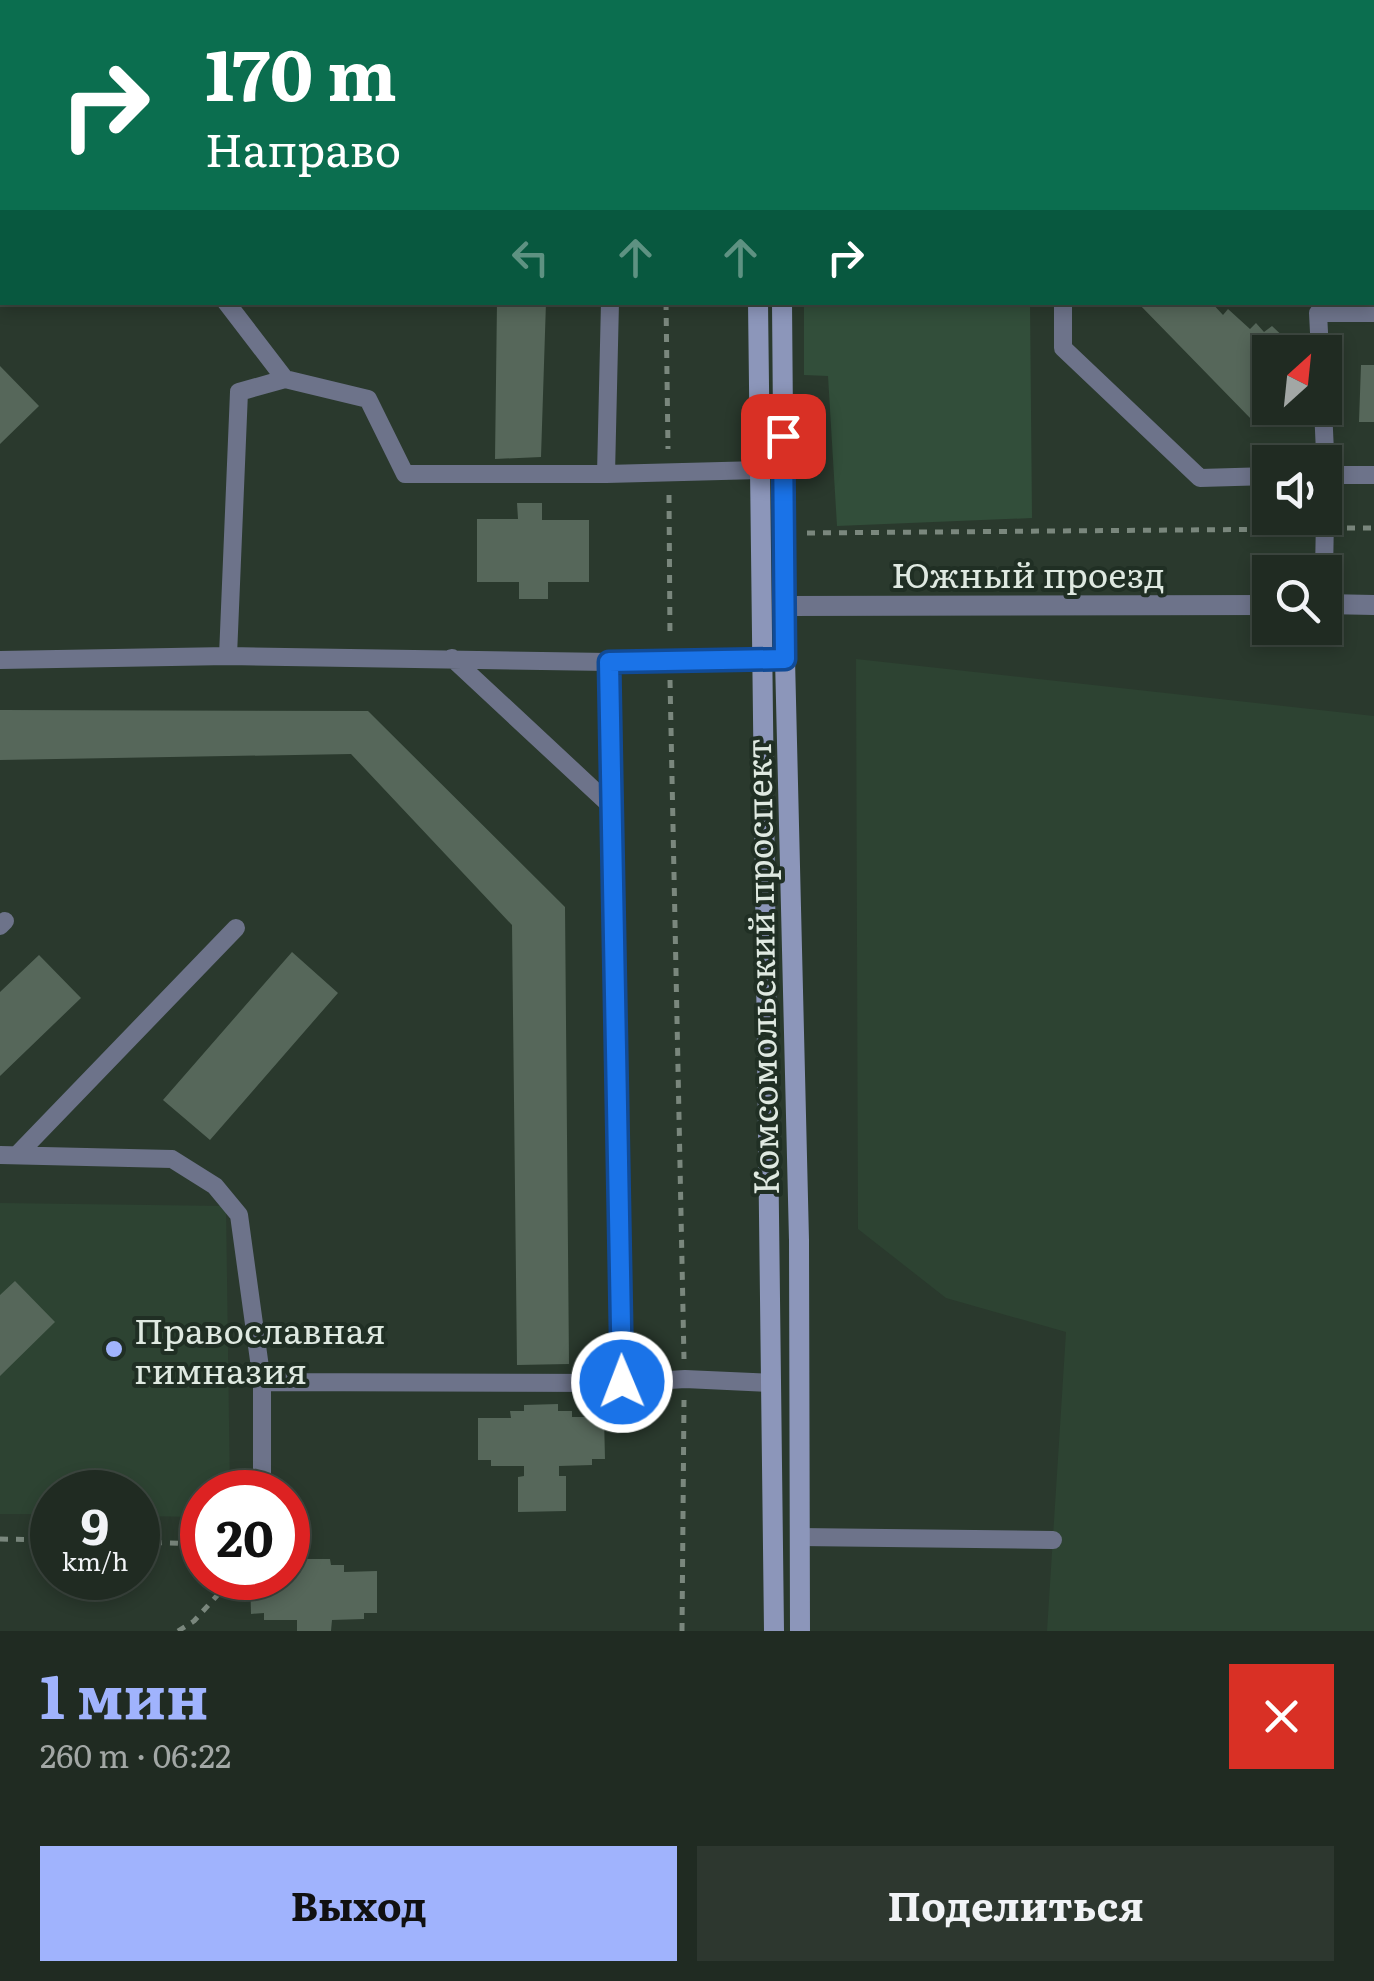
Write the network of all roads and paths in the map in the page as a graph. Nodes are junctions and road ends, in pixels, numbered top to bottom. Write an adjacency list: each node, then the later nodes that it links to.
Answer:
1 (228, 305): 10 (lane)
2 (610, 305): 13 (lane)
3 (666, 305): 12 (path)
4 (758, 305): 11 (main road, Комсомольский проспект)
5 (782, 305): 20 (main road, Комсомольский проспект)
6 (1063, 305): 16 (lane)
7 (1318, 308): 8 (lane); 9 (lane)
8 (1374, 313)
9 (1319, 335)
10 (286, 379): 13 (lane); 26 (lane)
11 (760, 470): 12 (lane); 24 (main road, Комсомольский проспект)
12 (668, 472): 13 (lane); 31 (path)
13 (606, 474)
14 (1342, 475): 15 (lane)
15 (1374, 475)
16 (1252, 477)
17 (1252, 523): 20 (path)
18 (1342, 523): 19 (path)
19 (1374, 528)
20 (784, 533): 25 (main road, Комсомольский проспект)
21 (1252, 604): 25 (street, Южный проезд)
22 (1342, 604): 23 (street)
23 (1374, 605)
24 (762, 606): 25 (lane); 30 (main road, Комсомольский проспект)
25 (786, 606): 28 (main road, Комсомольский проспект)
26 (228, 656): 27 (lane); 29 (lane)
27 (452, 658): 32 (lane); 33 (lane)
28 (785, 659): 30 (lane); 41 (main road, Комсомольский проспект)
29 (0, 660)
30 (761, 660): 31 (lane); 39 (main road, Комсомольский проспект)
31 (670, 661): 32 (lane); 36 (path)
32 (609, 662): 33 (lane)
33 (611, 806): 38 (lane)
34 (236, 928): 35 (lane)
35 (8, 1155): 37 (lane)
36 (684, 1378): 38 (lane); 39 (lane); 47 (path)
37 (262, 1382): 38 (lane); 40 (lane)
38 (622, 1382)
39 (772, 1383): 48 (main road, Комсомольский проспект)
40 (262, 1470)
41 (798, 1537): 44 (lane); 49 (main road, Комсомольский проспект)
42 (0, 1539): 43 (path)
43 (30, 1540)
44 (1053, 1540)
45 (213, 1600): 46 (path)
46 (178, 1631)
47 (682, 1631)
48 (774, 1631)
49 (800, 1631)

